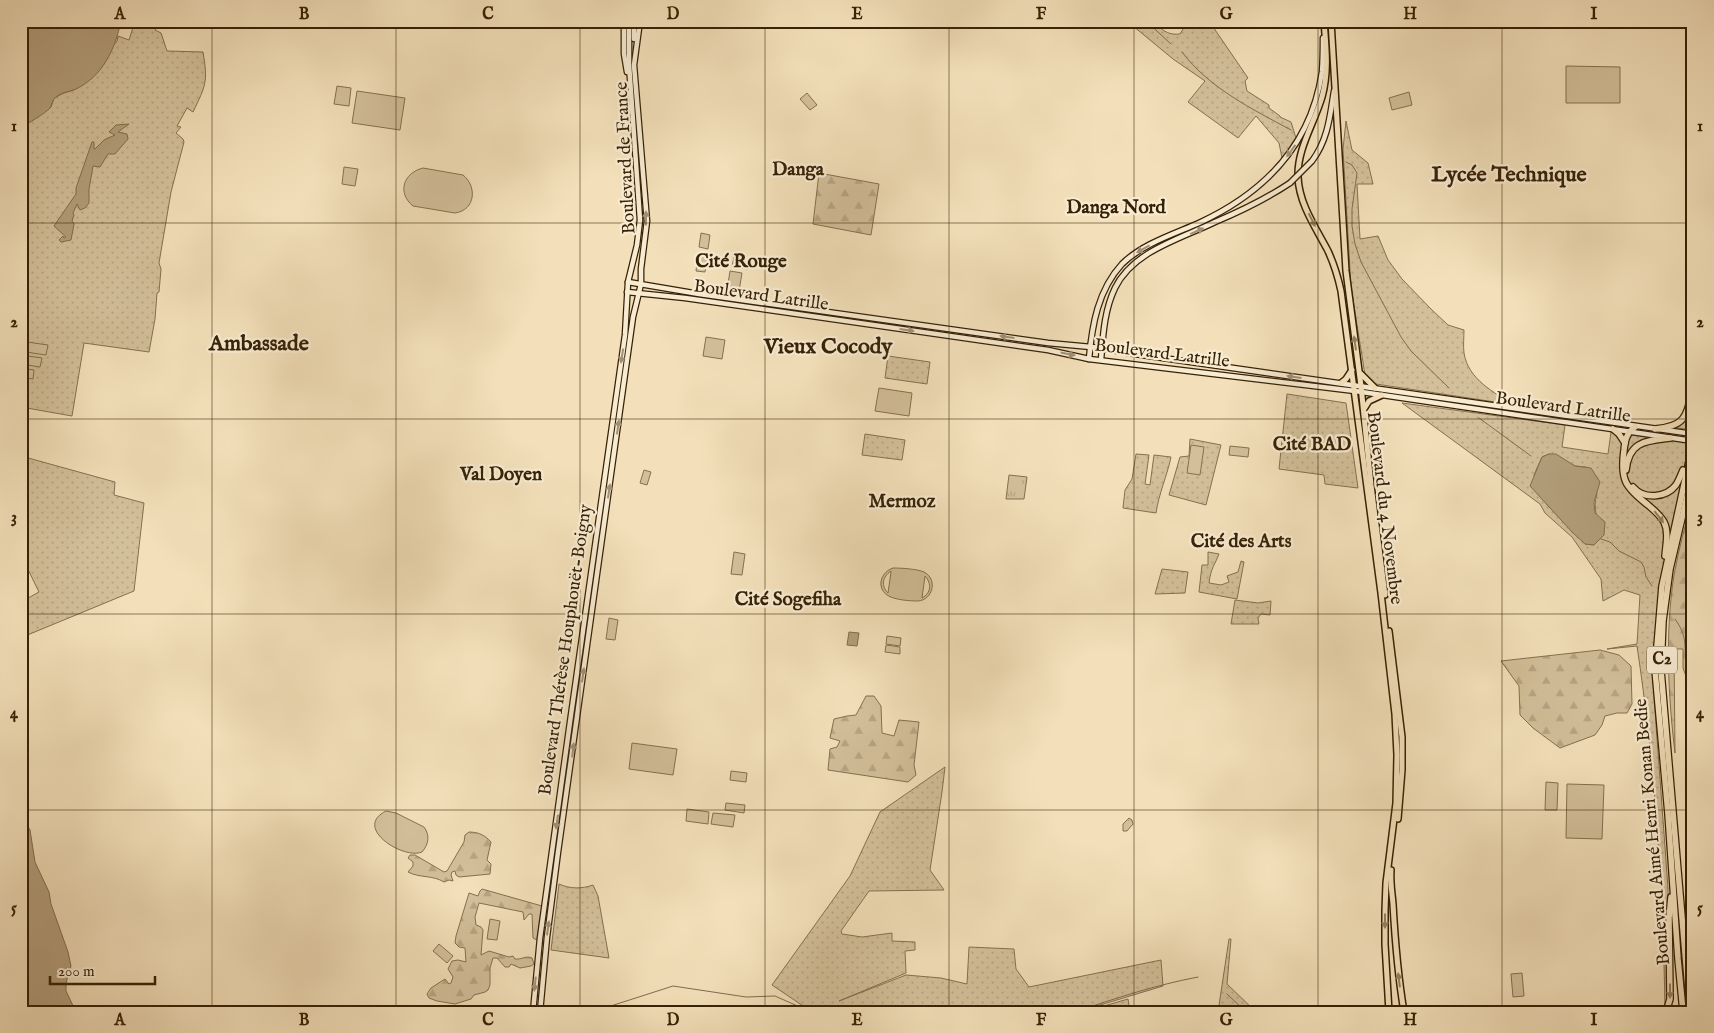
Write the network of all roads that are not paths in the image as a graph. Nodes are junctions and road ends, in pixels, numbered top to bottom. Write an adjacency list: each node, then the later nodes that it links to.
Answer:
1 (624, 21): 11 (main road)
2 (628, 21): 11 (main road)
3 (634, 21): 9 (main road)
4 (640, 21): 9 (main road, Boulevard de France)
5 (1324, 21): 7 (main road, Boulevard du 4 Novembre); 16 (main road, one-way to 16)
6 (1331, 21): 8 (main road, Boulevard du 4 Novembre)
7 (1327, 56): 8 (main road); 20 (main road, Boulevard du 4 Novembre, one-way to 20)
8 (1334, 56): 10 (main road, Boulevard du 4 Novembre)
9 (634, 65): 13 (main road, Boulevard de France, one-way to 9)
10 (1335, 79): 17 (main road, one-way to 10, bridge); 21 (main road, Boulevard du 4 Novembre, one-way to 10)
11 (630, 86): 12 (main road, Boulevard de France)
12 (628, 282): 13 (main road, Boulevard Latrille); 14 (main road, Boulevard de France)
13 (641, 284): 15 (main road, Boulevard de France); 16 (main road, Boulevard Latrille, one-way to 13)
14 (627, 292): 15 (main road, Boulevard Latrille); 41 (main road, Boulevard Thérèse Houphouët-Boigny, one-way to 41)
15 (640, 294): 18 (main road, Boulevard Latrille, one-way to 18); 42 (main road, Boulevard Thérèse Houphouët-Boigny, one-way to 15)
16 (1090, 346): 17 (main road, Boulevard Latrille); 18 (main road)
17 (1102, 348): 19 (main road); 22 (main road, Boulevard Latrille, one-way to 17)
18 (1089, 359): 19 (main road, Boulevard Latrille)
19 (1101, 360): 24 (main road, Boulevard Latrille)
20 (1352, 370): 23 (main road); 25 (main road, Boulevard du 4 Novembre)
21 (1359, 372): 26 (main road); 28 (main road, Boulevard du 4 Novembre)
22 (1328, 382): 23 (main road, Boulevard Latrille); 24 (main road)
23 (1341, 383): 25 (main road, Boulevard Latrille)
24 (1328, 388): 25 (main road, Boulevard Latrille)
25 (1354, 388): 28 (main road, Boulevard Latrille); 54 (main road, Boulevard du 4 Novembre, one-way to 54)
26 (1374, 388): 28 (main road, Boulevard Latrille); 31 (main road, Boulevard Latrille)
27 (1693, 388): 34 (highway)
28 (1362, 389): 29 (main road, Boulevard Latrille); 30 (main road, Boulevard du 4 Novembre)
29 (1382, 395): 30 (main road); 33 (main road, Boulevard Latrille)
30 (1364, 410): 55 (main road, Boulevard du 4 Novembre, one-way to 30)
31 (1620, 424): 32 (main road, Boulevard Latrille); 33 (main road)
32 (1635, 427): 34 (main road, Boulevard Latrille); 35 (highway)
33 (1611, 429): 35 (main road, Boulevard Latrille); 39 (highway)
34 (1655, 429): 36 (main road, Boulevard Latrille)
35 (1629, 432): 37 (main road, Boulevard Latrille); 39 (highway)
36 (1693, 434)
37 (1670, 438): 38 (main road, Boulevard Latrille); 40 (highway)
38 (1693, 442): 40 (highway, Boulevard Aimé Henri Konan Bedie / C2)
39 (1625, 443): 48 (highway, one-way to 48)
40 (1691, 452): 48 (highway, Boulevard Aimé Henri Konan Bedie / C2)
41 (607, 455): 42 (main road); 46 (main road, Boulevard Thérèse Houphouët-Boigny)
42 (614, 455): 47 (main road, Boulevard Thérèse Houphouët-Boigny, one-way to 42)
43 (1693, 471): 45 (highway, Boulevard Aimé Henri Konan Bedie / C2)
44 (1693, 481): 45 (highway)
45 (1689, 491): 50 (highway, Boulevard Aimé Henri Konan Bedie / C2)
46 (591, 576): 47 (main road); 52 (main road, Boulevard Thérèse Houphouët-Boigny, one-way to 52)
47 (597, 577): 53 (main road, Boulevard Thérèse Houphouët-Boigny, one-way to 47)
48 (1663, 580): 49 (highway, Boulevard Aimé Henri Konan Bedie / C2)
49 (1673, 890): 56 (highway, one-way to 56); 57 (highway, Boulevard Aimé Henri Konan Bedie / C2)
50 (1683, 916): 51 (highway); 58 (highway, Boulevard Aimé Henri Konan Bedie / C2)
51 (1693, 960)
52 (533, 1012)
53 (540, 1012)
54 (1389, 1012)
55 (1404, 1012)
56 (1666, 1012)
57 (1683, 1012)
58 (1690, 1012)

